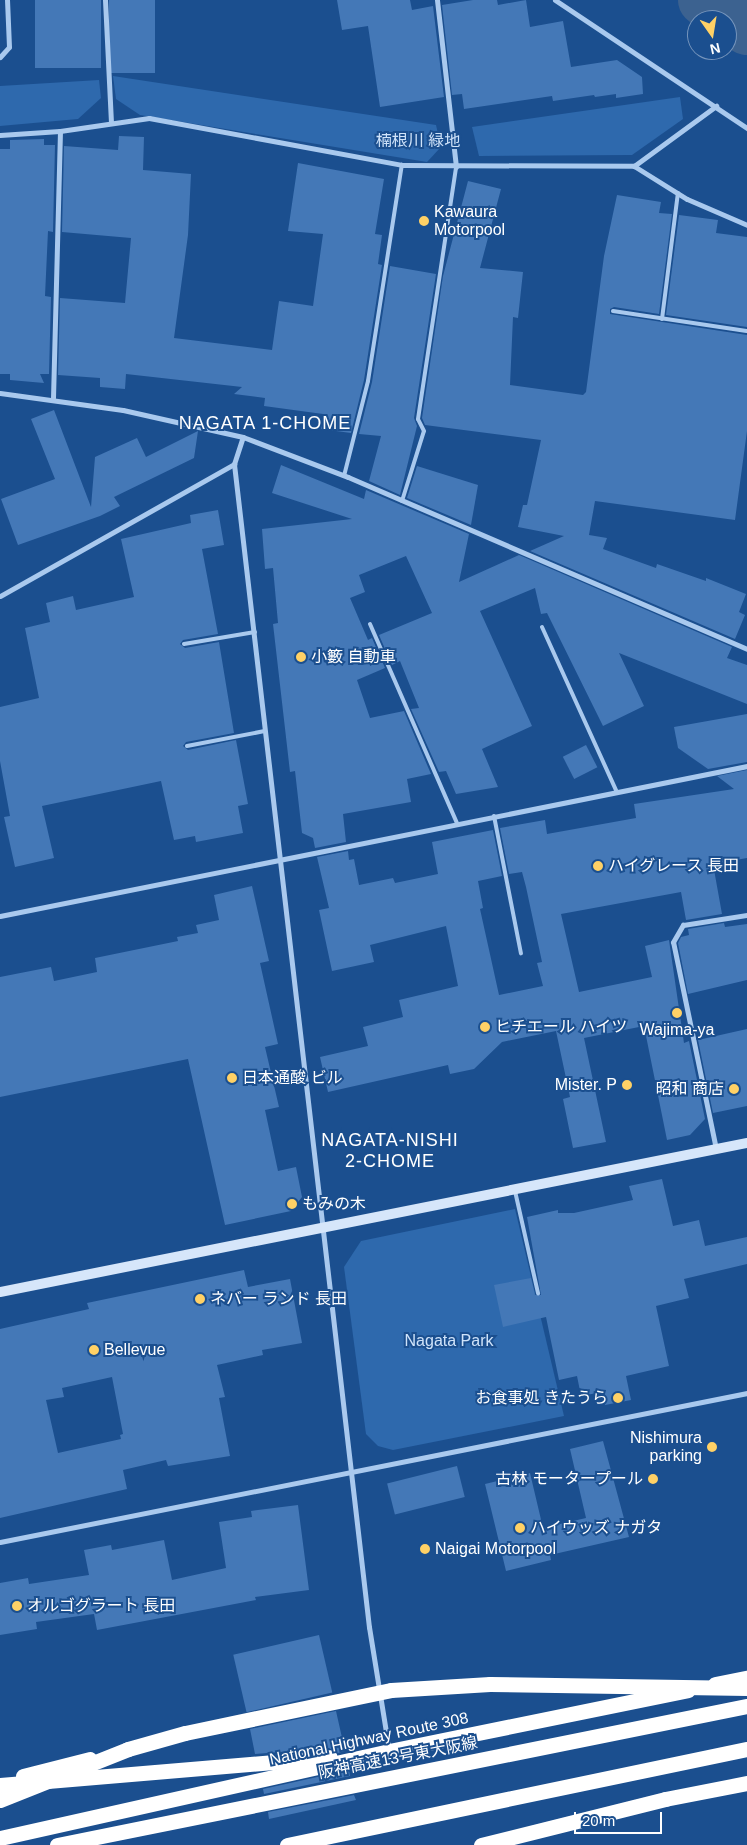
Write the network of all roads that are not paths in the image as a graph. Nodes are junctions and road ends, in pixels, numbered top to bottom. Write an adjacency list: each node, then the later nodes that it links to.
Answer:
1 (7, 0): 5 (street)
2 (105, 0): 7 (street)
3 (437, 0): 13 (street)
4 (555, 0): 6 (street)
5 (0, 57)
6 (716, 106): 8 (street); 12 (street)
7 (111, 122): 9 (street); 11 (street)
8 (747, 128)
9 (60, 131): 10 (street); 20 (street)
10 (0, 135)
11 (402, 165): 13 (street); 23 (lane)
12 (634, 166): 13 (street); 14 (street)
13 (456, 167): 24 (lane)
14 (678, 193): 15 (street); 17 (lane)
15 (747, 225)
16 (613, 311): 17 (lane)
17 (662, 319): 18 (lane)
18 (747, 331)
19 (0, 392): 20 (street)
20 (53, 398): 21 (street)
21 (243, 437): 22 (street); 23 (street)
22 (234, 464): 25 (street); 28 (street)
23 (344, 476): 24 (street)
24 (402, 501): 30 (street)
25 (0, 596)
26 (370, 624): 36 (lane)
27 (542, 627): 34 (lane)
28 (254, 632): 29 (lane); 31 (street)
29 (184, 644)
30 (747, 649)
31 (267, 731): 32 (lane); 37 (street)
32 (187, 746)
33 (747, 766): 34 (street)
34 (617, 792): 35 (street)
35 (494, 816): 36 (street); 40 (lane)
36 (457, 823): 37 (street)
37 (282, 857): 39 (street); 44 (street)
38 (747, 915): 42 (street)
39 (0, 916)
40 (521, 953)
41 (747, 1143): 42 (street)
42 (716, 1149): 43 (street)
43 (515, 1191): 44 (street); 46 (lane)
44 (322, 1226): 45 (street); 48 (street)
45 (0, 1292)
46 (538, 1293)
47 (747, 1393): 48 (street)
48 (352, 1470): 49 (street); 55 (street)
49 (0, 1542)
50 (747, 1678): 55 (highway, National Highway Route 308)
51 (747, 1688): 53 (highway, bridge)
52 (747, 1706): 61 (highway, 阪神高速13号東大阪線)
53 (128, 1749): 57 (highway, bridge); 58 (highway, bridge)
54 (747, 1749): 59 (highway)
55 (389, 1752): 57 (highway); 60 (highway, National Highway Route 308)
56 (747, 1782): 64 (highway)
57 (0, 1784)
58 (0, 1800)
59 (508, 1800): 62 (highway); 63 (highway)
60 (0, 1838)
61 (56, 1845)
62 (287, 1845)
63 (341, 1845)
64 (481, 1845)

